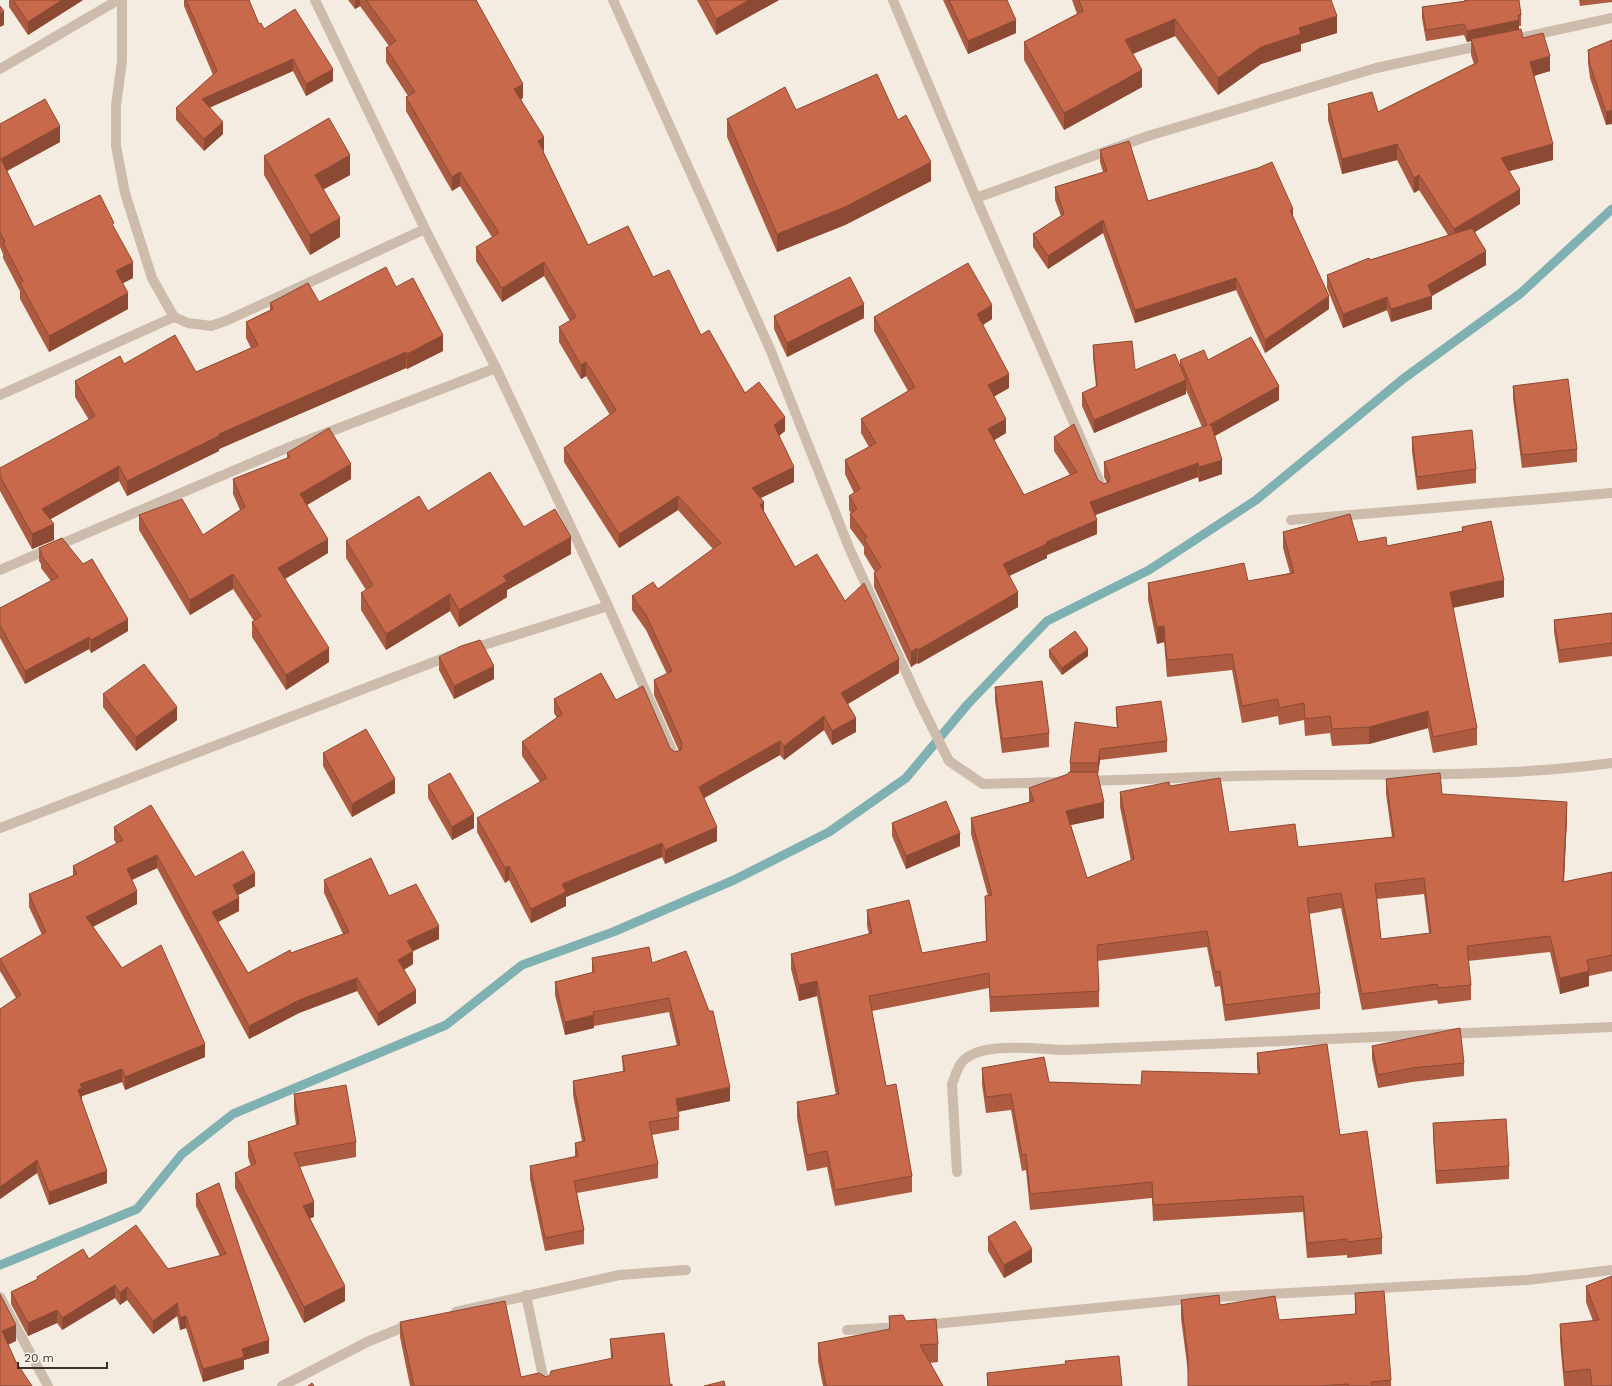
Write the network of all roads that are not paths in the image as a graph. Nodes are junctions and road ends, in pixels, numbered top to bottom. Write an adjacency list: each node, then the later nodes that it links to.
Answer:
1 (118, 0): 7 (street)
2 (122, 0): 10 (street)
3 (315, 0): 9 (street)
4 (613, 0): 19 (street)
5 (893, 0): 8 (street)
6 (1612, 18): 8 (street)
7 (0, 69)
8 (976, 198): 13 (street)
9 (426, 229): 10 (street); 11 (street)
10 (174, 317): 12 (street)
11 (496, 368): 16 (street); 17 (street)
12 (0, 395)
13 (1104, 492)
14 (1612, 493): 15 (street)
15 (1291, 520)
16 (0, 570)
17 (608, 606): 18 (street); 20 (street)
18 (676, 760)
19 (1612, 763)
20 (0, 828)
21 (1612, 1027): 22 (street)
22 (957, 1172)
23 (686, 1270): 25 (street)
24 (1612, 1270): 29 (street)
25 (526, 1295): 27 (street); 32 (street)
26 (0, 1297): 30 (street)
27 (445, 1314)
28 (423, 1320): 31 (street)
29 (847, 1330)
30 (48, 1386)
31 (282, 1386)
32 (545, 1386)

